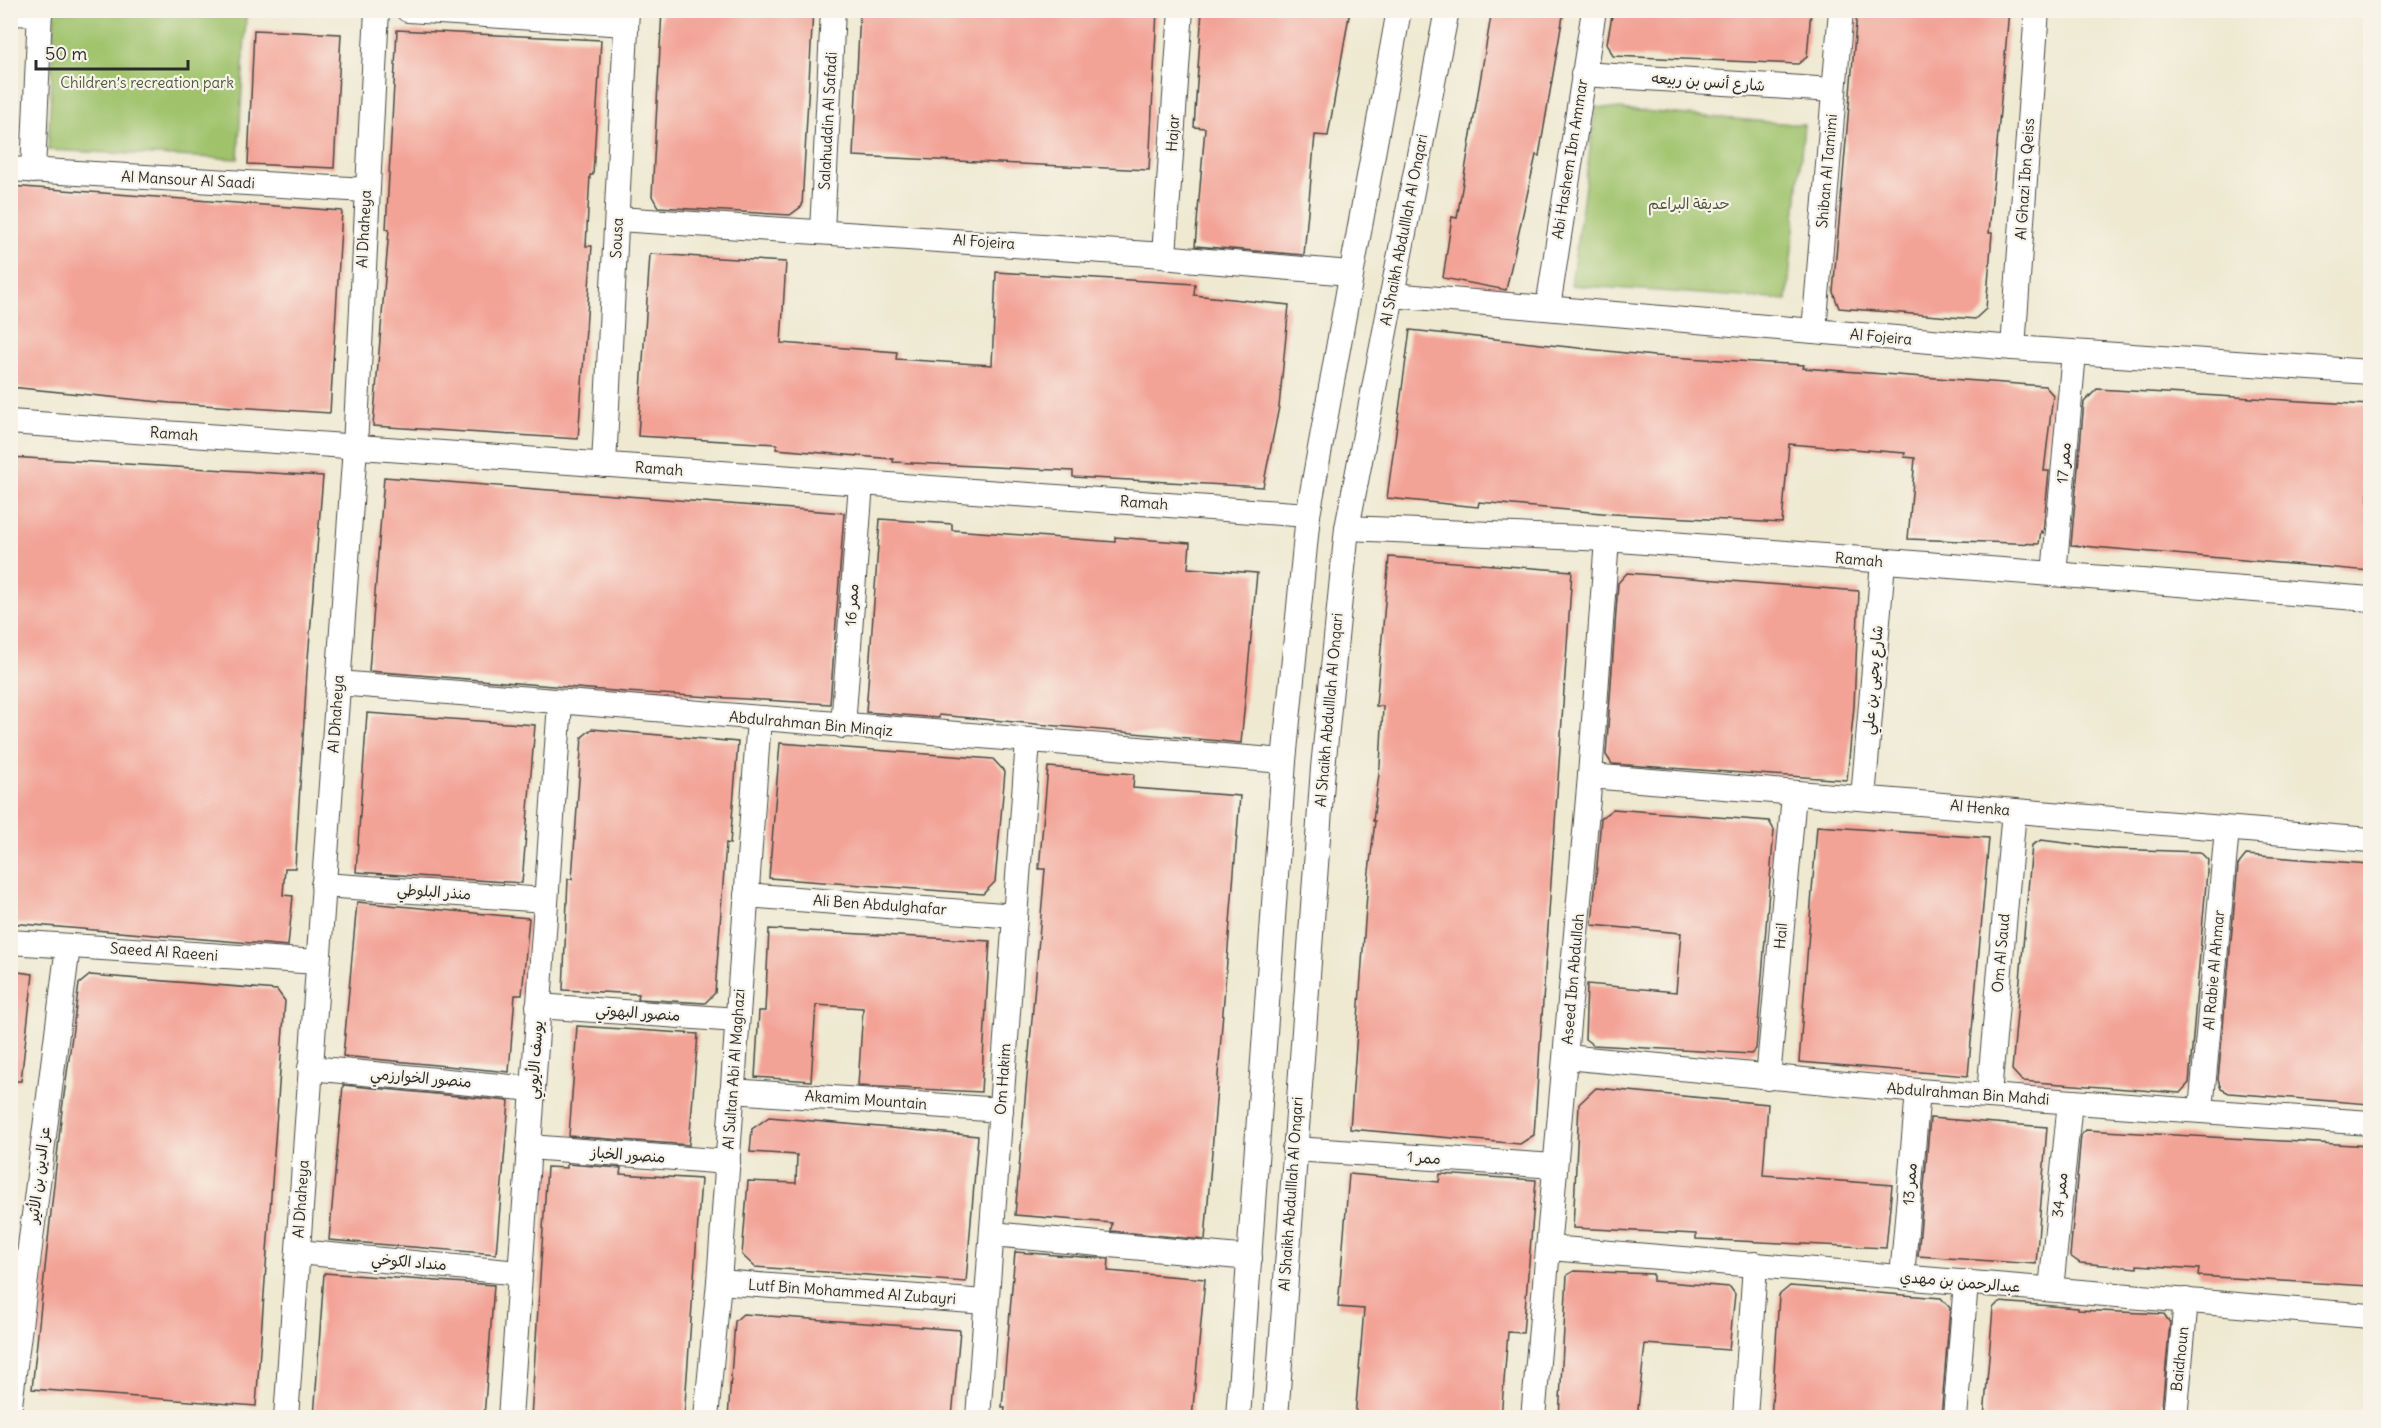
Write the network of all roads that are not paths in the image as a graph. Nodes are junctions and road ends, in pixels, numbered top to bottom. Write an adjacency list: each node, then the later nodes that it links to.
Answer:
1 (377, 10): 16 (street, Al Dhaheya)
2 (408, 10): 12 (street)
3 (833, 10): 18 (street, Salahuddin Al Safadi)
4 (1181, 10): 19 (street, Hajar)
5 (1399, 10): 20 (street)
6 (1448, 10): 21 (street, Al Shaikh Abdulllah Al Onqari)
7 (1594, 10): 13 (street, Abi Hashem Ibn Ammar)
8 (1841, 10): 14 (street, Shiban Al Tamimi)
9 (2037, 10): 24 (street, Al Ghazi Ibn Qeiss)
10 (40, 12): 11 (street); 15 (street)
11 (10, 13)
12 (626, 17): 17 (street, Sousa)
13 (1582, 74): 14 (street, شارع أنس بن ربيعه); 22 (street, Abi Hashem Ibn Ammar)
14 (1833, 90): 23 (street, Shiban Al Tamimi)
15 (22, 170): 16 (street, Al Mansour Al Saadi)
16 (366, 190): 28 (street, Al Dhaheya)
17 (618, 219): 18 (street, Al Fojeira); 29 (street, Sousa)
18 (822, 231): 19 (street, Al Fojeira)
19 (1164, 255): 20 (street, Al Fojeira)
20 (1350, 273): 31 (street)
21 (1392, 295): 22 (street, Al Fojeira); 32 (street, Al Shaikh Abdulllah Al Onqari)
22 (1548, 307): 23 (street, Al Fojeira)
23 (1814, 331): 24 (street, Al Fojeira)
24 (2013, 348): 25 (street, Al Fojeira)
25 (2074, 353): 26 (street, Al Fojeira); 35 (street, ممر 17)
26 (2370, 372)
27 (10, 422): 28 (street, Ramah)
28 (355, 447): 29 (street, Ramah); 37 (street, Al Dhaheya)
29 (604, 465): 30 (street, Ramah)
30 (861, 483): 31 (street, Ramah); 40 (street, ممر 16)
31 (1308, 515): 42 (street)
32 (1347, 528): 33 (street, Ramah); 70 (street, Al Shaikh Abdulllah Al Onqari)
33 (1607, 539): 34 (street, Ramah); 43 (street, Aseed Ibn Abdullah)
34 (1883, 562): 35 (street, Ramah); 45 (street, شارع يحيى بن علي)
35 (2054, 574): 36 (street, Ramah)
36 (2370, 599)
37 (338, 684): 38 (street, Abdulrahman Bin Minqiz); 49 (street, Al Dhaheya)
38 (560, 703): 39 (street, Abdulrahman Bin Minqiz); 51 (street, يوسف الأيوبي)
39 (759, 719): 40 (street, Abdulrahman Bin Minqiz); 50 (street, Al Sultan Abi Al Maghazi)
40 (843, 726): 41 (street, Abdulrahman Bin Minqiz)
41 (1028, 741): 42 (street, Abdulrahman Bin Minqiz); 52 (street, Om Hakim)
42 (1284, 761): 76 (street)
43 (1590, 776): 44 (street, Al Henka); 58 (street, Aseed Ibn Abdullah)
44 (1794, 795): 45 (street, Al Henka); 60 (street, Hail)
45 (1863, 798): 46 (street, Al Henka)
46 (2014, 811): 47 (street, Al Henka); 64 (street, Om Al Saud)
47 (2227, 829): 48 (street, Al Henka); 67 (street, Al Rabie Al Ahmar)
48 (2370, 840)
49 (323, 885): 51 (street, منذر البلوطي); 55 (street, Al Dhaheya)
50 (746, 895): 52 (street, Ali Ben Abdulghafar); 57 (street, Al Sultan Abi Al Maghazi)
51 (546, 900): 56 (street, يوسف الأيوبي)
52 (1015, 916): 66 (street, Om Hakim)
53 (10, 942): 54 (street, Saeed Al Raeeni)
54 (68, 946): 55 (street, Saeed Al Raeeni); 86 (street, عز الدين بن الأثير)
55 (318, 962): 59 (street, Al Dhaheya)
56 (538, 1006): 57 (street, منصور البهوتي); 61 (street, يوسف الأيوبي)
57 (737, 1020): 62 (street, Al Sultan Abi Al Maghazi)
58 (1566, 1057): 60 (street, Abdulrahman Bin Mahdi); 72 (street, Aseed Ibn Abdullah)
59 (310, 1068): 61 (street, منصور الخوارزمي); 75 (street, Al Dhaheya)
60 (1768, 1078): 63 (street, Abdulrahman Bin Mahdi)
61 (533, 1089): 69 (street, يوسف الأيوبي)
62 (732, 1090): 66 (street, Akamim Mountain); 71 (street, Al Sultan Abi Al Maghazi)
63 (1918, 1091): 64 (street, Abdulrahman Bin Mahdi); 79 (street, ممر 13)
64 (1989, 1094): 65 (street, Abdulrahman Bin Mahdi)
65 (2070, 1102): 67 (street, Abdulrahman Bin Mahdi); 82 (street, ممر 34)
66 (1000, 1110): 73 (street, Om Hakim)
67 (2201, 1110): 68 (street, Abdulrahman Bin Mahdi)
68 (2370, 1123)
69 (529, 1148): 71 (street, منصور الخباز); 78 (street, يوسف الأيوبي)
70 (1294, 1149): 72 (street, ممر 1); 92 (street, Al Shaikh Abdulllah Al Onqari)
71 (728, 1162): 80 (street, Al Sultan Abi Al Maghazi)
72 (1555, 1166): 74 (street, Aseed Ibn Abdullah)
73 (992, 1234): 76 (street); 84 (street, Om Hakim)
74 (1550, 1248): 77 (street, عبدالرحمن بن مهدي); 93 (street, Aseed Ibn Abdullah)
75 (298, 1252): 78 (street, منداد الكوخي); 87 (street, Al Dhaheya)
76 (1250, 1258): 91 (street)
77 (1755, 1264): 79 (street, عبدالرحمن بن مهدي); 94 (street)
78 (520, 1273): 88 (street, يوسف الأيوبي)
79 (1902, 1277): 81 (street, عبدالرحمن بن مهدي)
80 (719, 1282): 84 (street, Lutf Bin Mohammed Al Zubayri); 89 (street, Al Sultan Abi Al Maghazi)
81 (1966, 1282): 82 (street, عبدالرحمن بن مهدي); 95 (street)
82 (2051, 1289): 83 (street, عبدالرحمن بن مهدي)
83 (2186, 1300): 85 (street, عبدالرحمن بن مهدي); 96 (street, Baidhoun)
84 (985, 1302): 90 (street, Om Hakim)
85 (2370, 1316)
86 (10, 1405)
87 (286, 1418)
88 (510, 1418)
89 (706, 1418)
90 (978, 1418)
91 (1238, 1418)
92 (1276, 1418)
93 (1533, 1418)
94 (1745, 1418)
95 (1955, 1418)
96 (2175, 1418)

